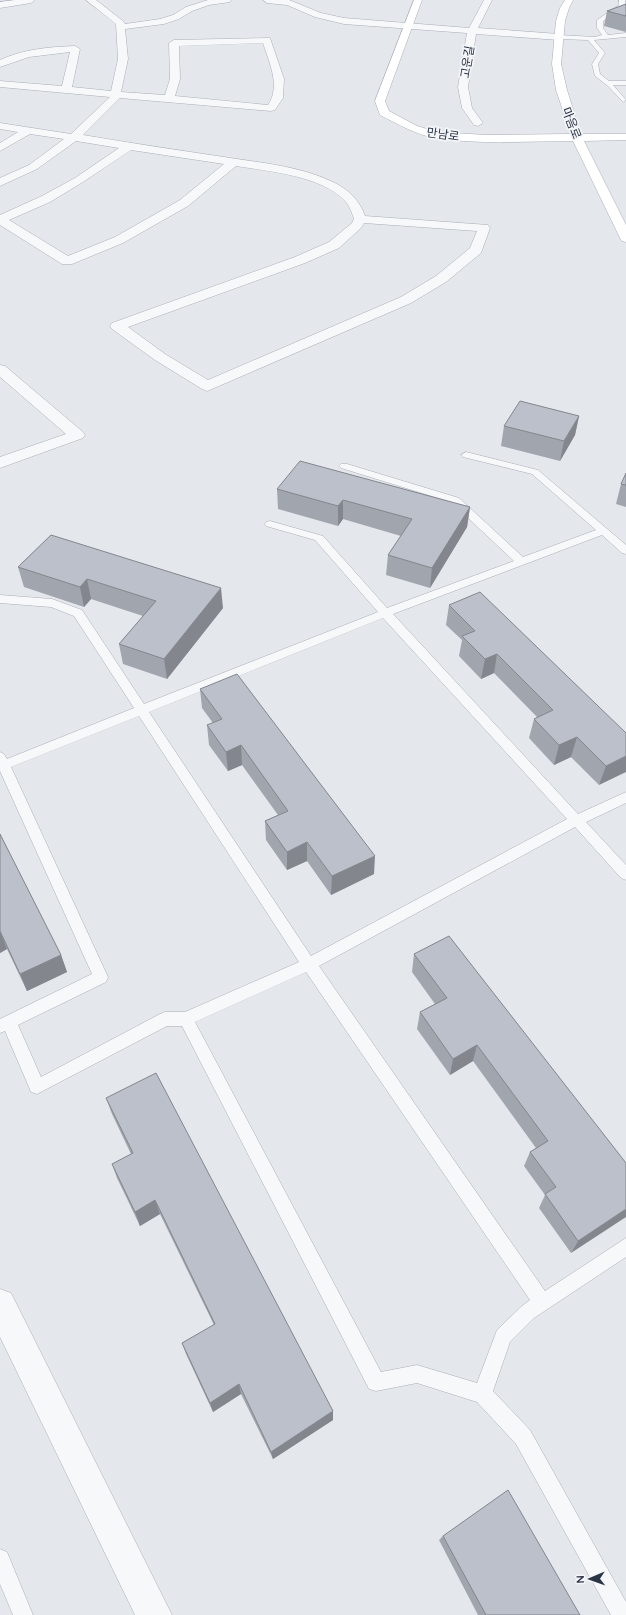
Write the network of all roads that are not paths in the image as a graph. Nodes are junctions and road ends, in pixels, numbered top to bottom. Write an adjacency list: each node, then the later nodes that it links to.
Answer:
1 (31, 0): 9 (street)
2 (90, 0): 11 (street)
3 (227, 0): 11 (street)
4 (267, 0): 10 (street)
5 (418, 0): 10 (street, 만남로)
6 (488, 0): 12 (street, 고운길)
7 (569, 0): 14 (street, 마음로)
8 (622, 0): 15 (lane)
9 (0, 5)
10 (407, 26): 12 (street); 31 (street, 만남로)
11 (121, 27): 23 (street)
12 (472, 30): 14 (street); 26 (street, 고운길)
13 (626, 35): 15 (lane)
14 (559, 37): 16 (lane); 31 (street, 마음로)
15 (605, 37): 16 (lane)
16 (590, 39): 17 (lane); 19 (lane)
17 (622, 42)
18 (0, 64): 22 (street)
19 (607, 83): 20 (lane); 25 (lane)
20 (626, 83)
21 (0, 84): 22 (street)
22 (66, 90): 23 (street)
23 (116, 95): 24 (street); 30 (street)
24 (168, 100): 24 (street)
25 (622, 100)
26 (478, 123)
27 (0, 126): 28 (street)
28 (29, 130): 30 (street); 33 (street)
29 (626, 136): 31 (street, 만남로)
30 (74, 137): 32 (street); 35 (street)
31 (577, 137): 37 (street, 마음로)
32 (129, 146): 34 (street); 34 (street)
33 (0, 148)
34 (233, 162): 36 (street)
35 (0, 182)
36 (360, 219): 36 (street)
37 (626, 238)
38 (0, 369): 40 (street)
39 (466, 455): 43 (lane)
40 (0, 464)
41 (344, 466): 45 (lane)
42 (270, 524): 47 (lane)
43 (603, 531): 44 (lane); 45 (lane)
44 (626, 551)
45 (522, 562): 47 (lane)
46 (0, 599): 48 (lane)
47 (385, 613): 48 (lane); 51 (lane)
48 (142, 710): 49 (lane); 53 (lane)
49 (2, 761): 55 (lane)
50 (626, 797): 51 (lane)
51 (576, 820): 52 (lane); 53 (lane)
52 (626, 874)
53 (309, 964): 54 (lane); 57 (lane)
54 (186, 1019): 55 (lane); 59 (lane)
55 (4, 1024)
56 (626, 1247): 57 (lane)
57 (542, 1302): 59 (lane)
58 (0, 1304): 62 (street)
59 (483, 1394): 63 (lane)
60 (0, 1559): 61 (lane)
61 (23, 1615)
62 (154, 1615)
63 (622, 1615)

